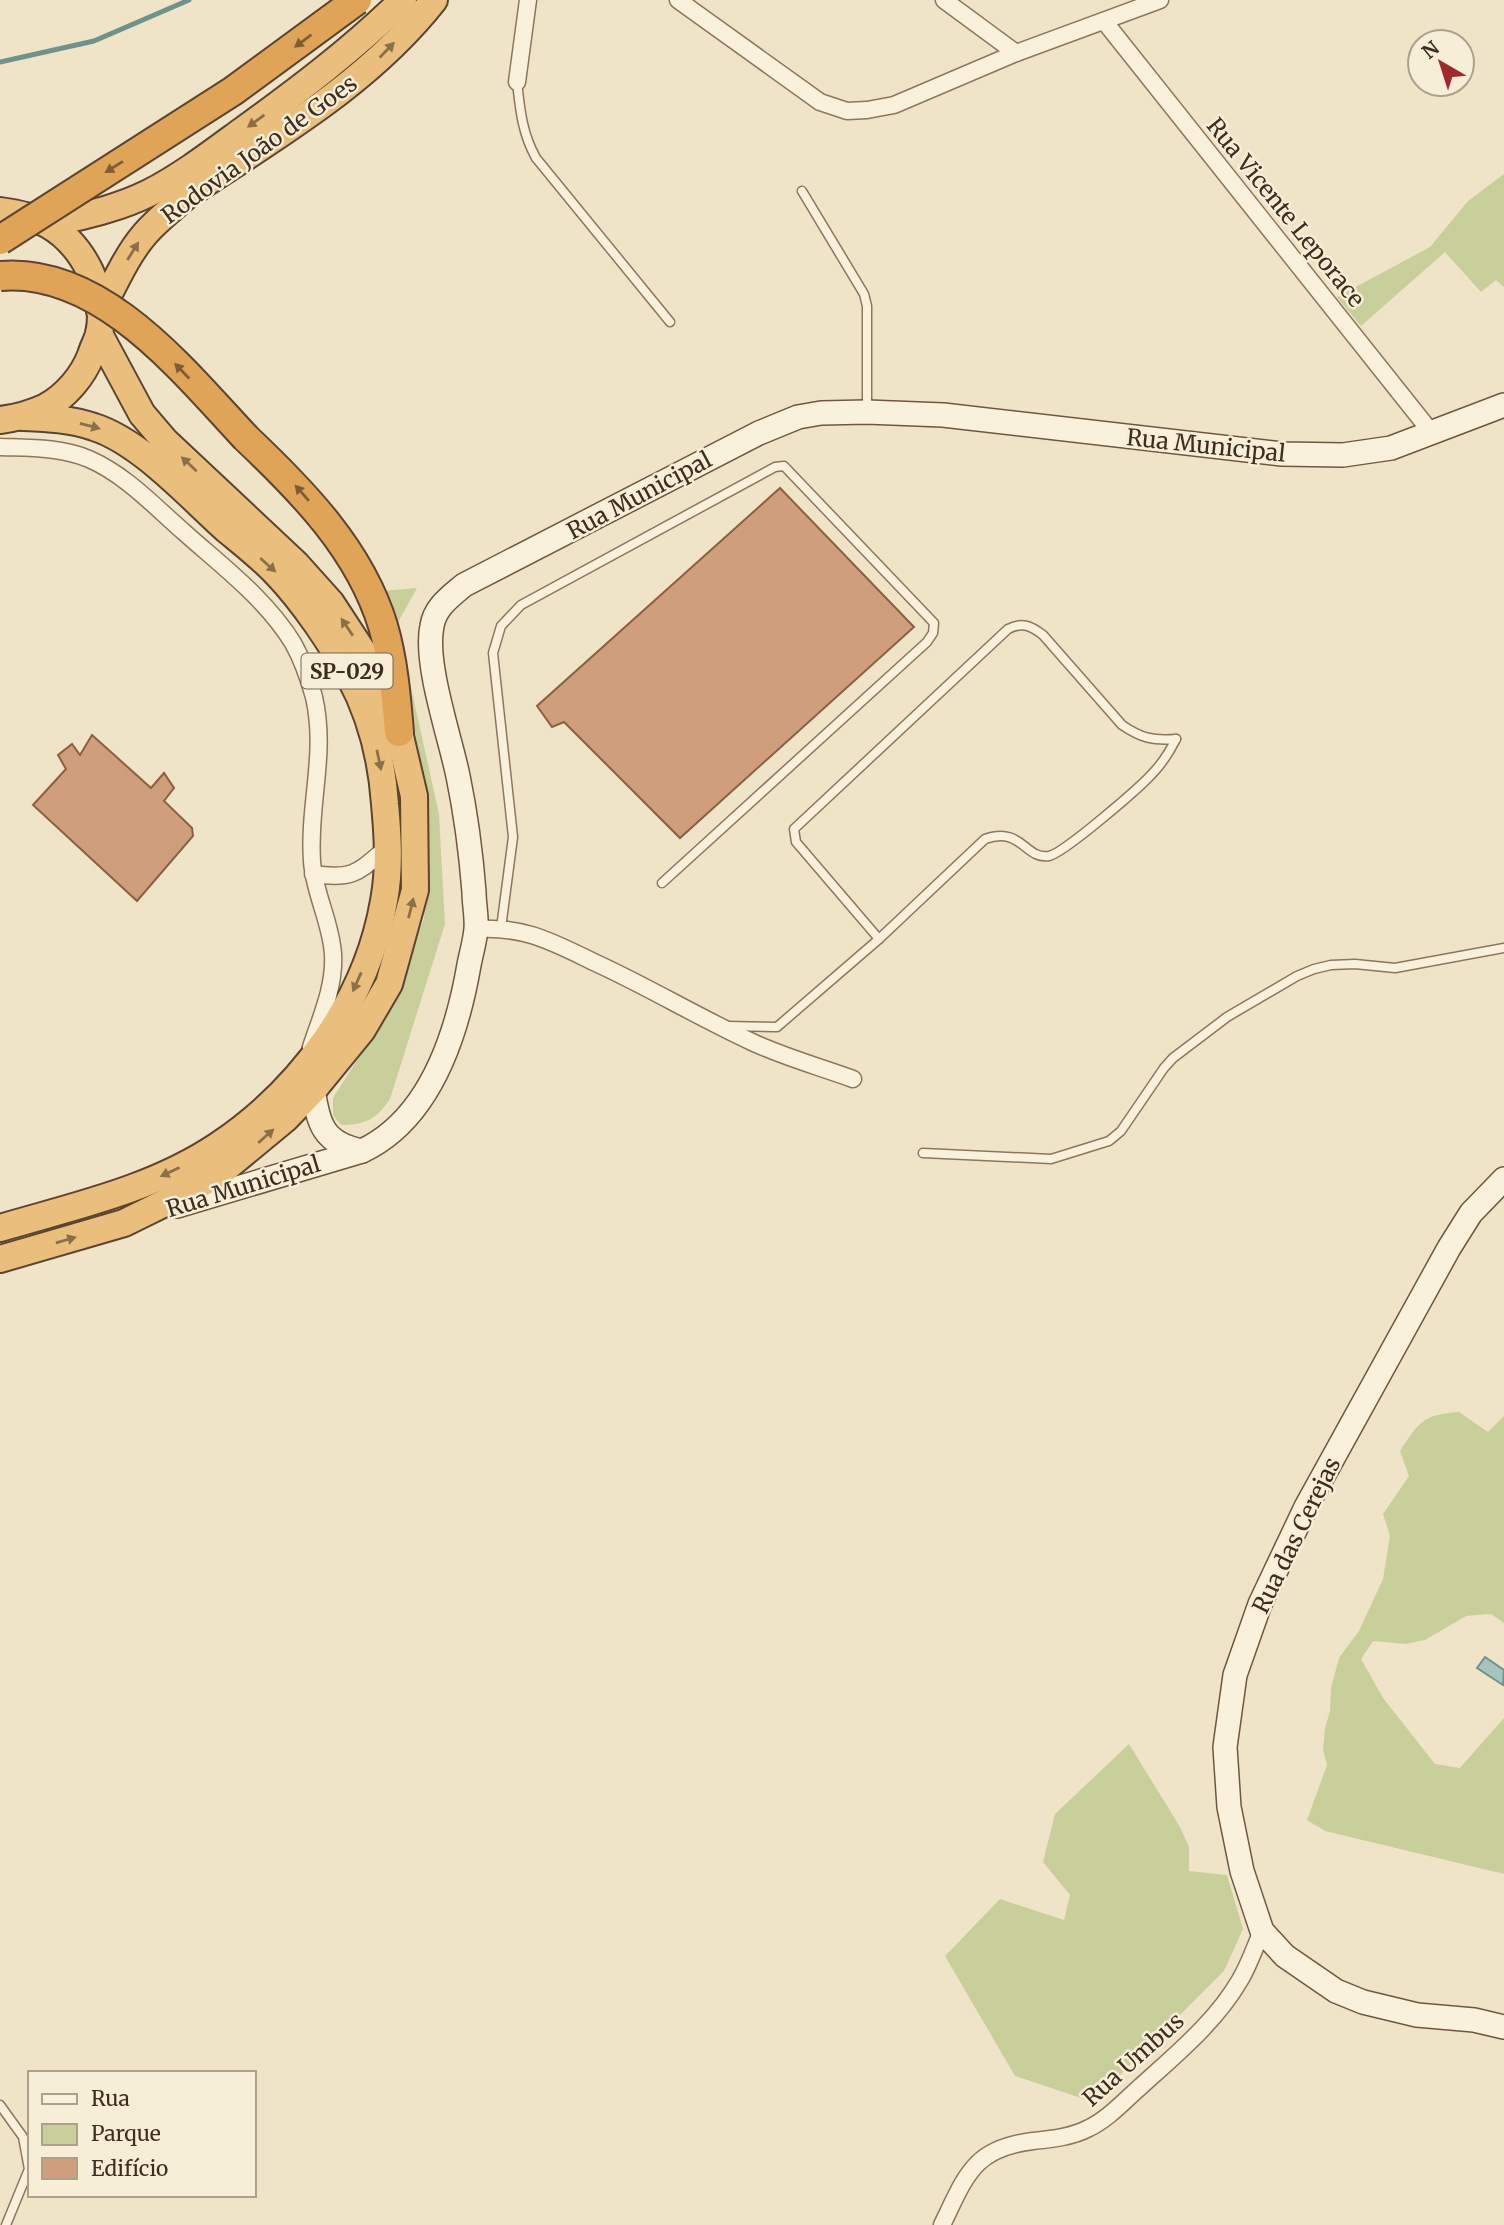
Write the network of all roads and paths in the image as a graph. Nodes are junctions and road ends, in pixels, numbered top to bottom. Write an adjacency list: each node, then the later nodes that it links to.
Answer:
1 (358, 0): 14 (highway, one-way to 14, bridge)
2 (403, 0): 13 (highway, Rodovia João de Goes, one-way to 13)
3 (434, 0): 16 (highway, Rodovia João de Goes, one-way to 3)
4 (528, 0): 10 (street)
5 (678, 0): 9 (street)
6 (944, 0): 9 (street)
7 (1160, 0): 8 (street)
8 (1104, 21): 9 (street); 21 (street, Rua Vicente Leporace)
9 (1016, 53)
10 (517, 82): 17 (lane)
11 (802, 191): 19 (lane)
12 (0, 211): 13 (highway)
13 (48, 225): 16 (highway)
14 (0, 240)
15 (0, 276): 23 (highway, one-way to 15, bridge)
16 (99, 322): 20 (highway, Rodovia João de Goes); 23 (highway, SP-029, one-way to 16)
17 (670, 322)
18 (1504, 405): 21 (main road, Rua Municipal)
19 (867, 412): 21 (main road, Rua Municipal); 28 (main road, Rua Municipal)
20 (11, 419): 24 (highway, SP-029, one-way to 24)
21 (1431, 432)
22 (0, 447): 25 (street)
23 (399, 732): 33 (highway, SP-029, one-way to 23)
24 (389, 846): 25 (street); 33 (highway, SP-029, one-way to 33)
25 (313, 874): 33 (street)
26 (662, 883): 27 (lane)
27 (501, 928): 28 (street); 31 (street)
28 (476, 929): 34 (main road, Rua Municipal)
29 (880, 939): 29 (lane); 31 (lane)
30 (1504, 948): 35 (lane)
31 (721, 1026): 32 (street)
32 (853, 1079)
33 (308, 1081): 34 (main road, Rua Municipal); 37 (highway, SP-029, one-way to 33); 38 (highway, SP-029, one-way to 38)
34 (362, 1151): 37 (main road, Rua Municipal)
35 (923, 1153)
36 (1504, 1179): 40 (main road, Rua das Cerejas)
37 (124, 1223): 39 (highway, SP-029, one-way to 37)
38 (0, 1228)
39 (0, 1259)
40 (1262, 1931): 41 (main road); 46 (street, Rua Umbus)
41 (1504, 2027)
42 (0, 2105): 43 (lane)
43 (28, 2164)
44 (28, 2171): 45 (lane)
45 (6, 2225)
46 (942, 2225)

